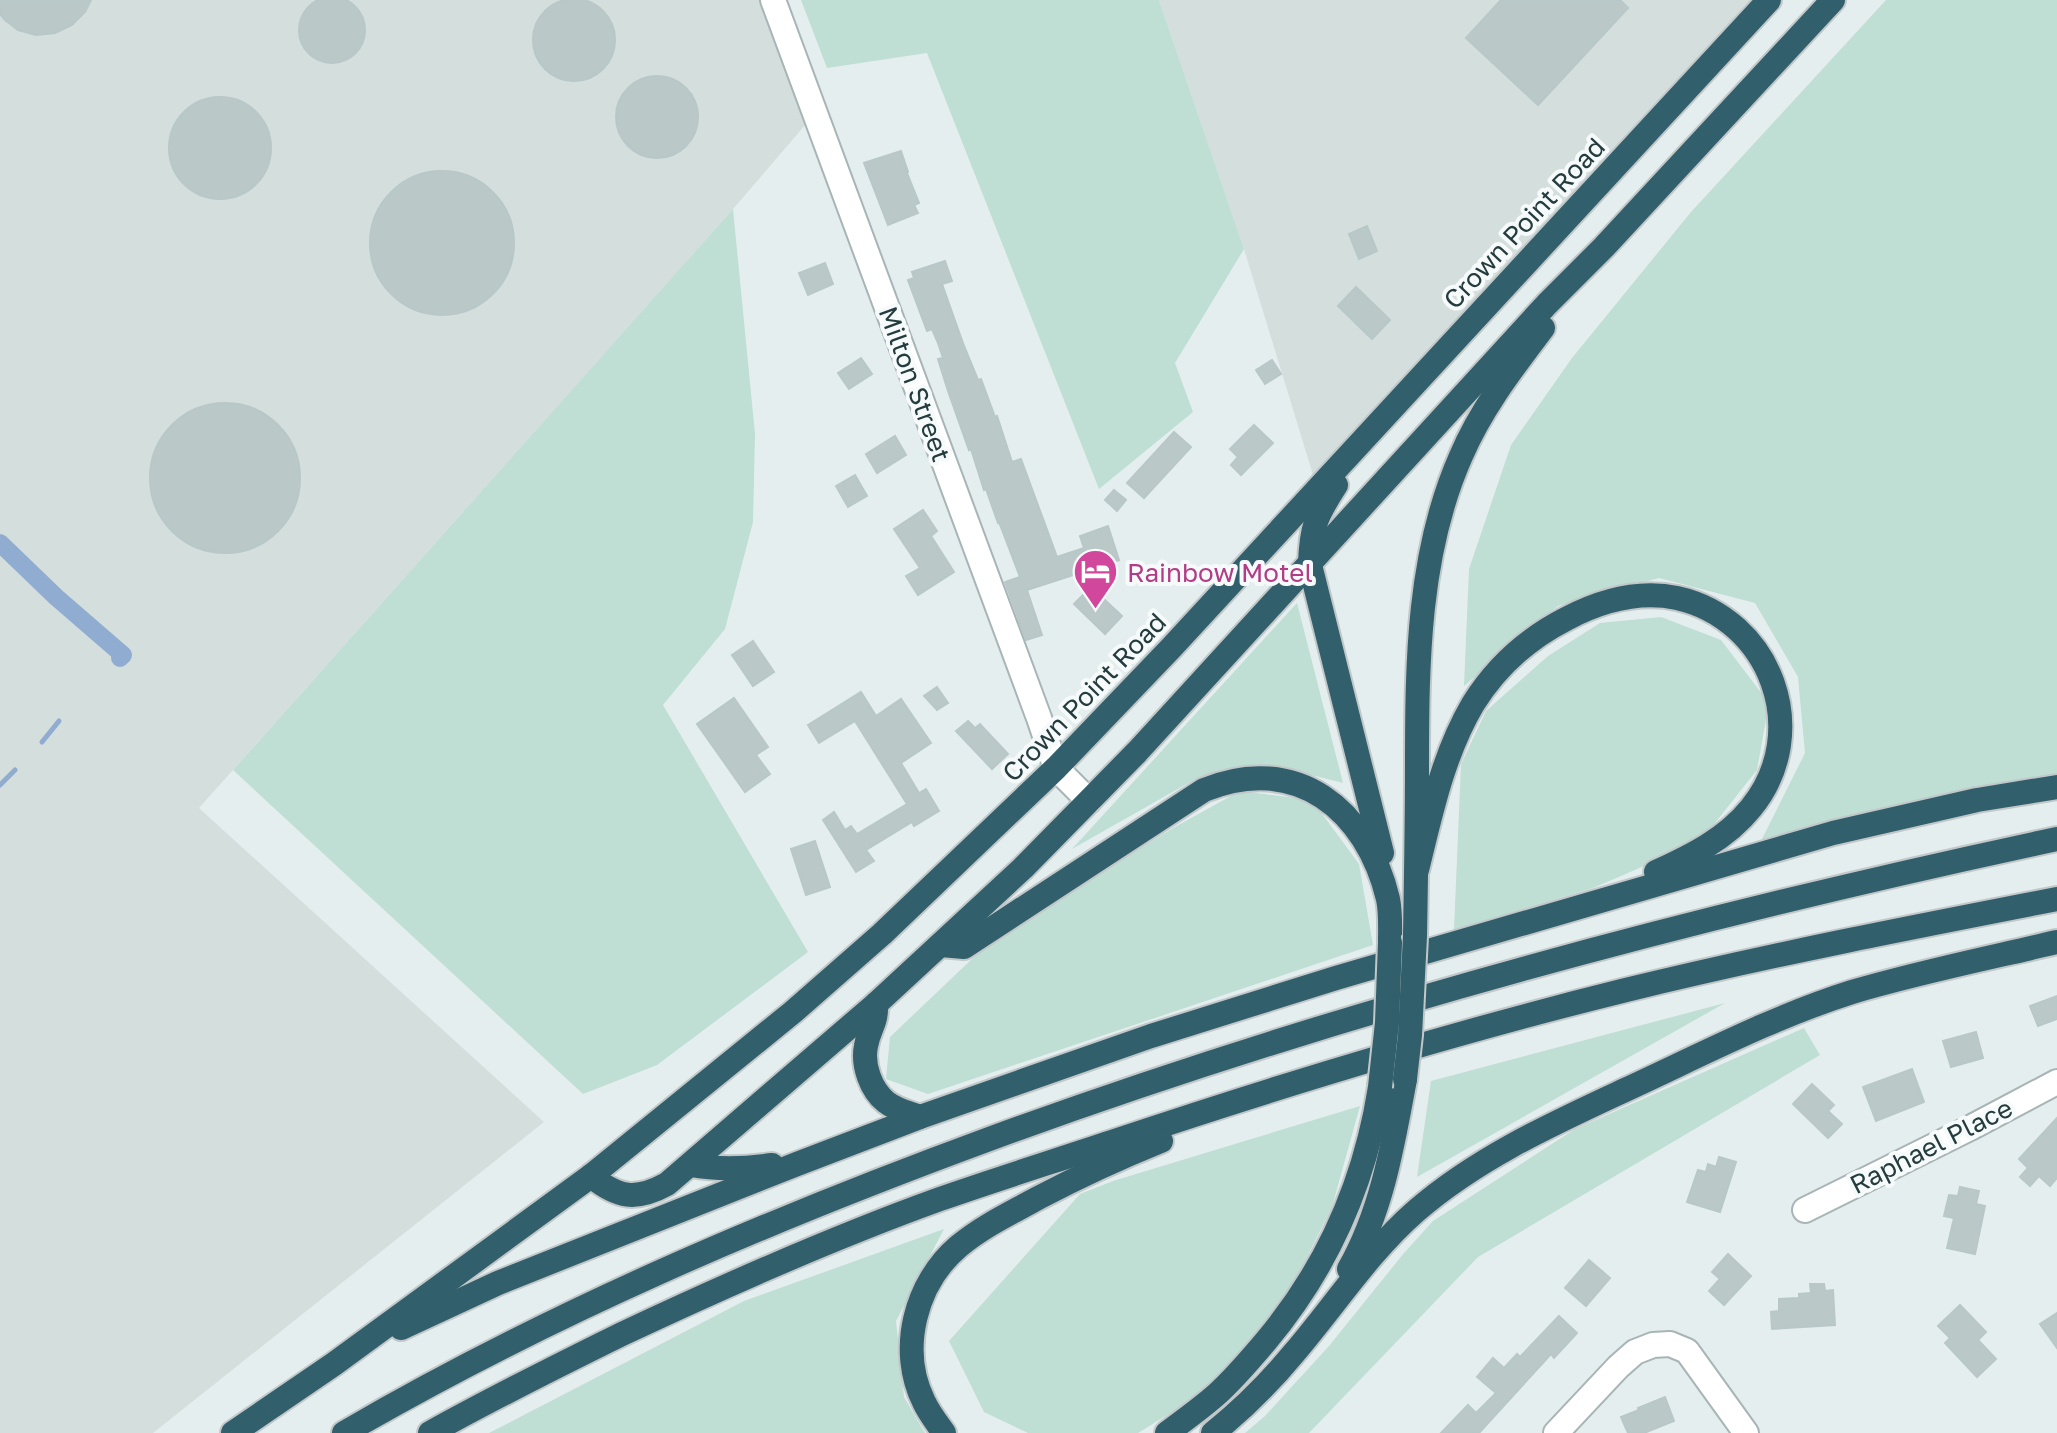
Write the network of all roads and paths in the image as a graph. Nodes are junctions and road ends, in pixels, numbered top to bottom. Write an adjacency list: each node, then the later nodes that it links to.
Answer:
1 (773, 0): 7 (street, Milton Street)
2 (1769, 0): 5 (highway, Crown Point Road)
3 (1833, 0): 4 (highway)
4 (1604, 247): 6 (highway); 11 (highway)
5 (1383, 417): 6 (highway); 7 (highway, Crown Point Road)
6 (1310, 565): 9 (highway); 13 (highway)
7 (1056, 768): 9 (street); 23 (highway, Crown Point Road)
8 (2057, 787): 14 (highway)
9 (1089, 801): 16 (highway)
10 (2057, 839): 28 (highway)
11 (1417, 870): 14 (highway); 25 (highway, bridge)
12 (2057, 899): 19 (highway)
13 (1389, 903): 16 (highway); 31 (highway, bridge)
14 (1570, 909): 20 (highway)
15 (2057, 942): 25 (highway)
16 (941, 945): 17 (highway)
17 (876, 1004): 20 (highway); 22 (highway)
18 (2057, 1082): 24 (street, Raphael Place)
19 (1258, 1093): 29 (highway); 30 (highway)
20 (920, 1117): 21 (highway)
21 (821, 1155): 22 (highway); 26 (highway)
22 (691, 1165): 23 (highway)
23 (591, 1176): 26 (highway, Crown Point Road)
24 (1805, 1210)
25 (1323, 1316): 32 (highway)
26 (334, 1364): 27 (highway)
27 (233, 1433)
28 (344, 1433)
29 (430, 1433)
30 (944, 1433)
31 (1167, 1433)
32 (1213, 1433)
33 (1556, 1433): 34 (street)
34 (1746, 1433)

